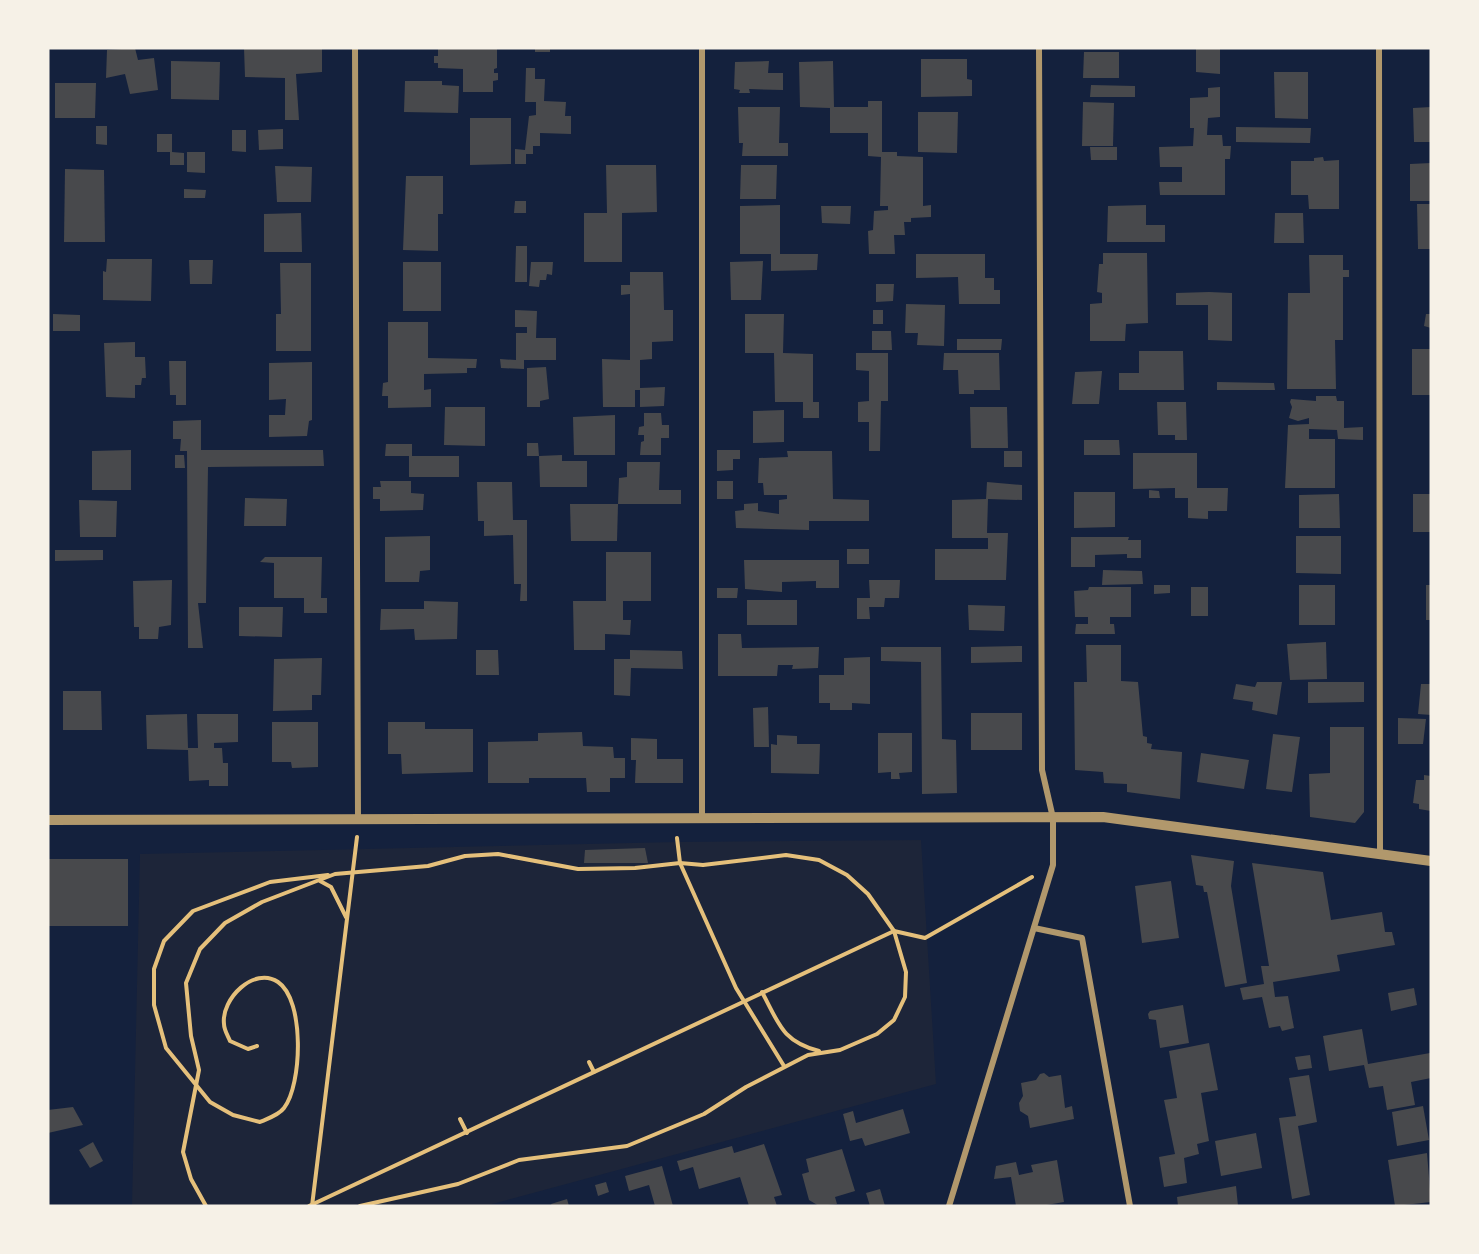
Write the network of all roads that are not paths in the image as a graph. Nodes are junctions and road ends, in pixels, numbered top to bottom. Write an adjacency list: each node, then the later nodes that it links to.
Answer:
1 (355, 48): 5 (street)
2 (702, 48): 6 (street)
3 (1039, 48): 7 (street)
4 (1378, 48): 9 (street)
5 (358, 818): 6 (street); 8 (street)
6 (702, 818): 7 (street)
7 (1053, 818): 9 (street); 11 (street)
8 (48, 820)
9 (1380, 854): 10 (street)
10 (1431, 861)
11 (1034, 928): 12 (street); 13 (street)
12 (949, 1206)
13 (1130, 1206)

